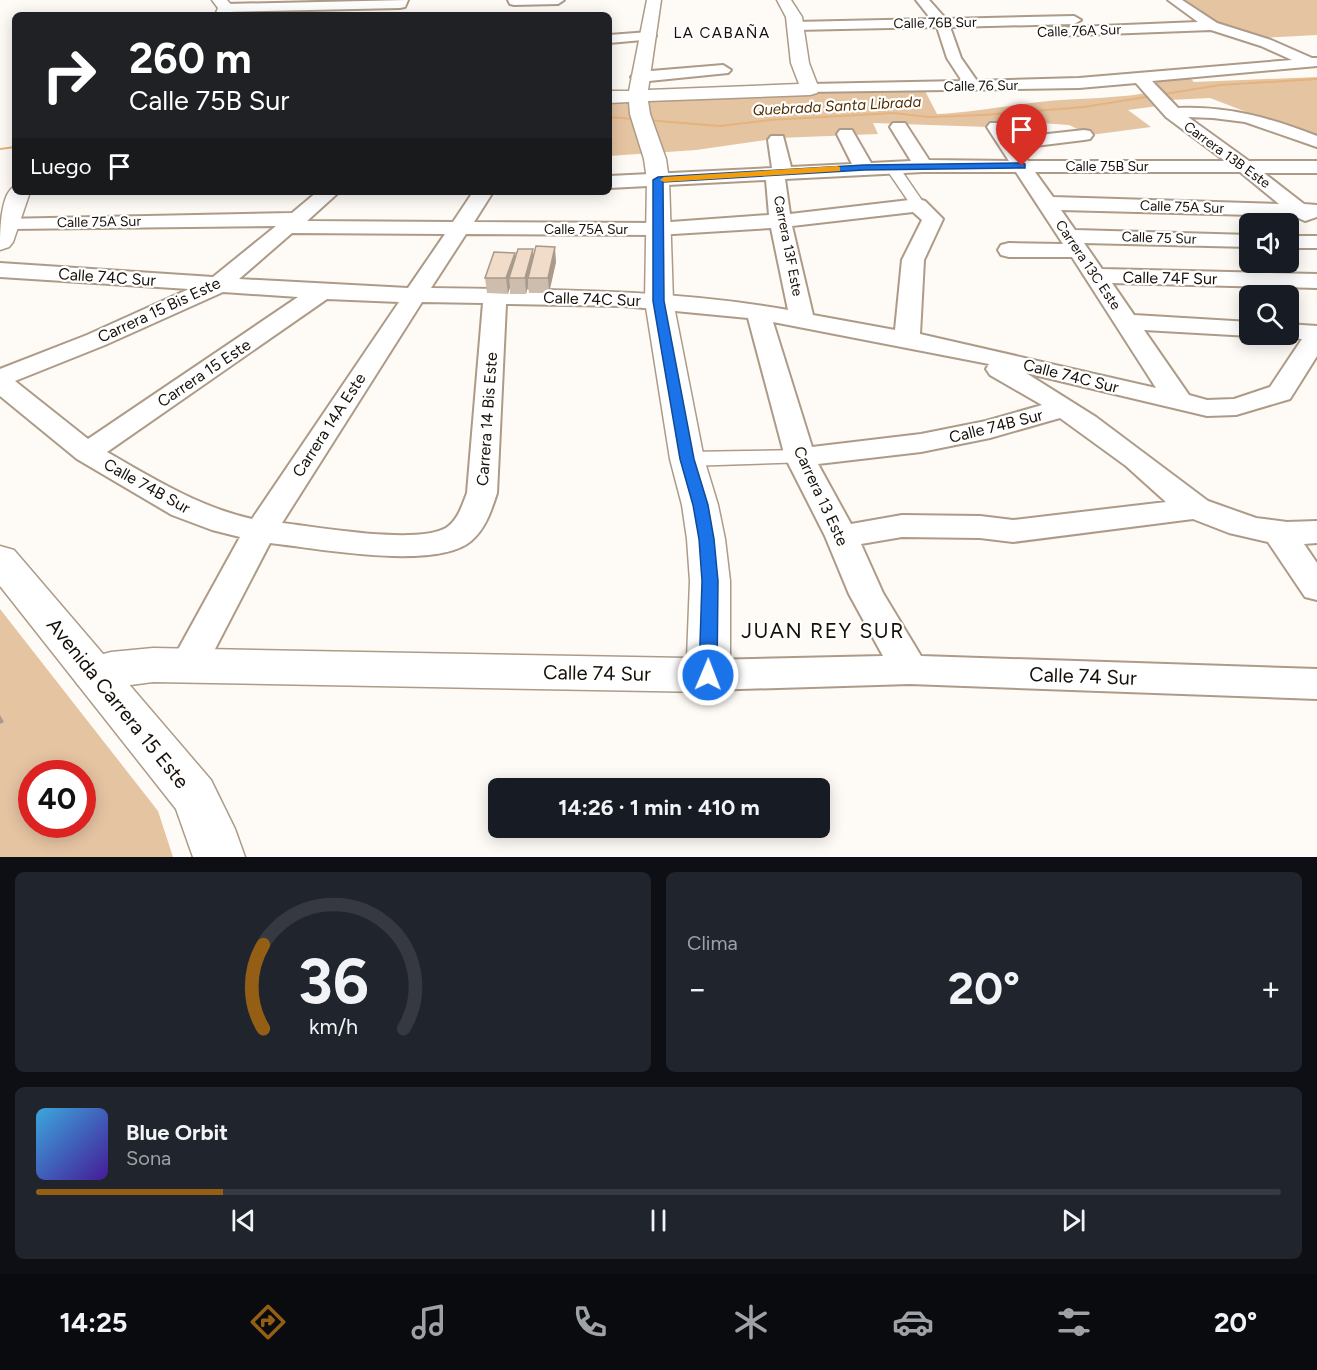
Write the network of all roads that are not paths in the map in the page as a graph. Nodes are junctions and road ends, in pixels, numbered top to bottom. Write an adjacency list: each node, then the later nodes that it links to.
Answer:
1 (514, 0): 2 (street)
2 (558, 0)
3 (654, 0): 17 (street)
4 (784, 0): 13 (street)
5 (922, 0): 16 (street)
6 (1174, 0): 14 (street)
7 (401, 2): 10 (street)
8 (1059, 6): 11 (street)
9 (223, 8): 10 (street)
10 (383, 10)
11 (1074, 20): 15 (street); 16 (street, Calle 76B Sur)
12 (865, 24): 13 (street, Calle 76B Sur); 16 (street, Calle 76B Sur); 19 (street)
13 (795, 26): 25 (street)
14 (1212, 26): 15 (street, Calle 76A Sur); 20 (street)
15 (1088, 31): 16 (street, Calle 76A Sur)
16 (943, 35): 24 (street)
17 (649, 36): 18 (street); 22 (street)
18 (612, 39)
19 (876, 42)
20 (1314, 62): 23 (street, Calle 76 Sur)
21 (723, 70): 22 (street)
22 (639, 77): 28 (street)
23 (1144, 82): 24 (street, Calle 76 Sur); 27 (street, Carrera 13B Este)
24 (974, 86): 25 (street, Calle 76 Sur)
25 (810, 89): 28 (street, Calle 76 Sur)
26 (612, 99): 28 (street, Calle 76 Sur)
27 (1167, 107): 33 (street); 37 (street, Carrera 13B Este)
28 (640, 113): 41 (street)
29 (899, 127): 34 (street)
30 (846, 134): 39 (street)
31 (1084, 135): 35 (street, Carrera 13C Este)
32 (777, 140): 40 (street, Carrera 13F Este)
33 (1317, 142)
34 (923, 166): 35 (street, Calle 75B Sur); 36 (street, Calle 75B Sur)
35 (1022, 166): 37 (street, Calle 75B Sur); 46 (street, Carrera 13C Este)
36 (892, 167): 39 (street, Calle 75B Sur); 47 (street)
37 (1245, 167): 38 (street, Calle 75B Sur); 48 (street, Carrera 13B Este)
38 (1317, 167)
39 (864, 168): 40 (street, Calle 75B Sur)
40 (779, 173): 41 (street, Calle 75B Sur); 49 (street, Carrera 13F Este)
41 (658, 180): 42 (street, Calle 75B Sur); 53 (street)
42 (612, 182)
43 (18, 195): 54 (street)
44 (326, 195): 50 (street, Carrera 15 Bis Este)
45 (481, 195): 52 (street, Carrera 14A Este)
46 (1046, 203): 48 (street, Calle 75A Sur); 57 (street, Carrera 13C Este)
47 (918, 205): 49 (street, Calle 75A Sur); 74 (street)
48 (1309, 211): 51 (street, Carrera 13B Este)
49 (780, 221): 53 (street, Calle 75A Sur); 69 (street, Carrera 13F Este)
50 (293, 223): 52 (street, Calle 75A Sur); 54 (street, Calle 75A Sur); 63 (street, Carrera 15 Bis Este)
51 (1317, 227)
52 (458, 229): 53 (street, Calle 75A Sur); 65 (street, Carrera 14A Este)
53 (657, 229): 67 (street)
54 (4, 232)
55 (1239, 241): 57 (street, Calle 75 Sur)
56 (1299, 242): 58 (street)
57 (1073, 243): 59 (street, Calle 75 Sur); 61 (street, Carrera 13C Este)
58 (1317, 243)
59 (1009, 250)
60 (0, 270): 63 (street, Calle 74C Sur)
61 (1095, 276): 62 (street, Calle 74F Sur); 70 (street, Carrera 13C Este)
62 (1317, 281)
63 (218, 285): 64 (street, Calle 74C Sur); 77 (street, Carrera 15 Bis Este)
64 (321, 292): 65 (street, Calle 74C Sur); 81 (street, Carrera 15 Este)
65 (413, 296): 66 (street, Calle 74C Sur); 85 (street, Carrera 14A Este)
66 (495, 297): 67 (street, Calle 74C Sur); 88 (street, Carrera 14 Bis Este)
67 (658, 301): 68 (street, Calle 74C Sur); 83 (street)
68 (758, 312): 69 (street, Calle 74C Sur); 82 (street, Carrera 13 Este)
69 (802, 319): 74 (street, Calle 74C Sur)
70 (1125, 322): 71 (street); 79 (street, Carrera 13C Este)
71 (1239, 328)
72 (1299, 333): 73 (street)
73 (1317, 335): 76 (street)
74 (907, 339): 75 (street, Calle 74C Sur)
75 (960, 349): 79 (street, Calle 74C Sur); 80 (street)
76 (1307, 371): 79 (street, Calle 74C Sur)
77 (0, 378)
78 (0, 383): 81 (street, Calle 74B Sur)
79 (1180, 403)
80 (1063, 408): 82 (street, Calle 74B Sur); 84 (street, Calle 74B Sur)
81 (87, 453): 85 (street, Calle 74B Sur)
82 (800, 457): 83 (street); 89 (street, Carrera 13 Este)
83 (687, 459): 95 (street)
84 (1196, 508): 86 (street, Calle 74B Sur); 89 (street, Calle 74B Sur)
85 (261, 531): 88 (street, Calle 74B Sur); 92 (street, Carrera 14A Este)
86 (1278, 532): 87 (street, Calle 74B Sur); 91 (street)
87 (1317, 532)
88 (458, 535)
89 (841, 537): 93 (street, Carrera 13 Este)
90 (0, 559): 94 (street, Avenida Carrera 15 Este)
91 (1317, 588)
92 (188, 666): 94 (street, Calle 74 Sur); 95 (street, Calle 74 Sur)
93 (910, 670): 95 (street, Calle 74 Sur); 96 (street, Calle 74 Sur)
94 (93, 673): 97 (street, Avenida Carrera 15 Este)
95 (708, 675)
96 (1317, 684)
97 (219, 857)

